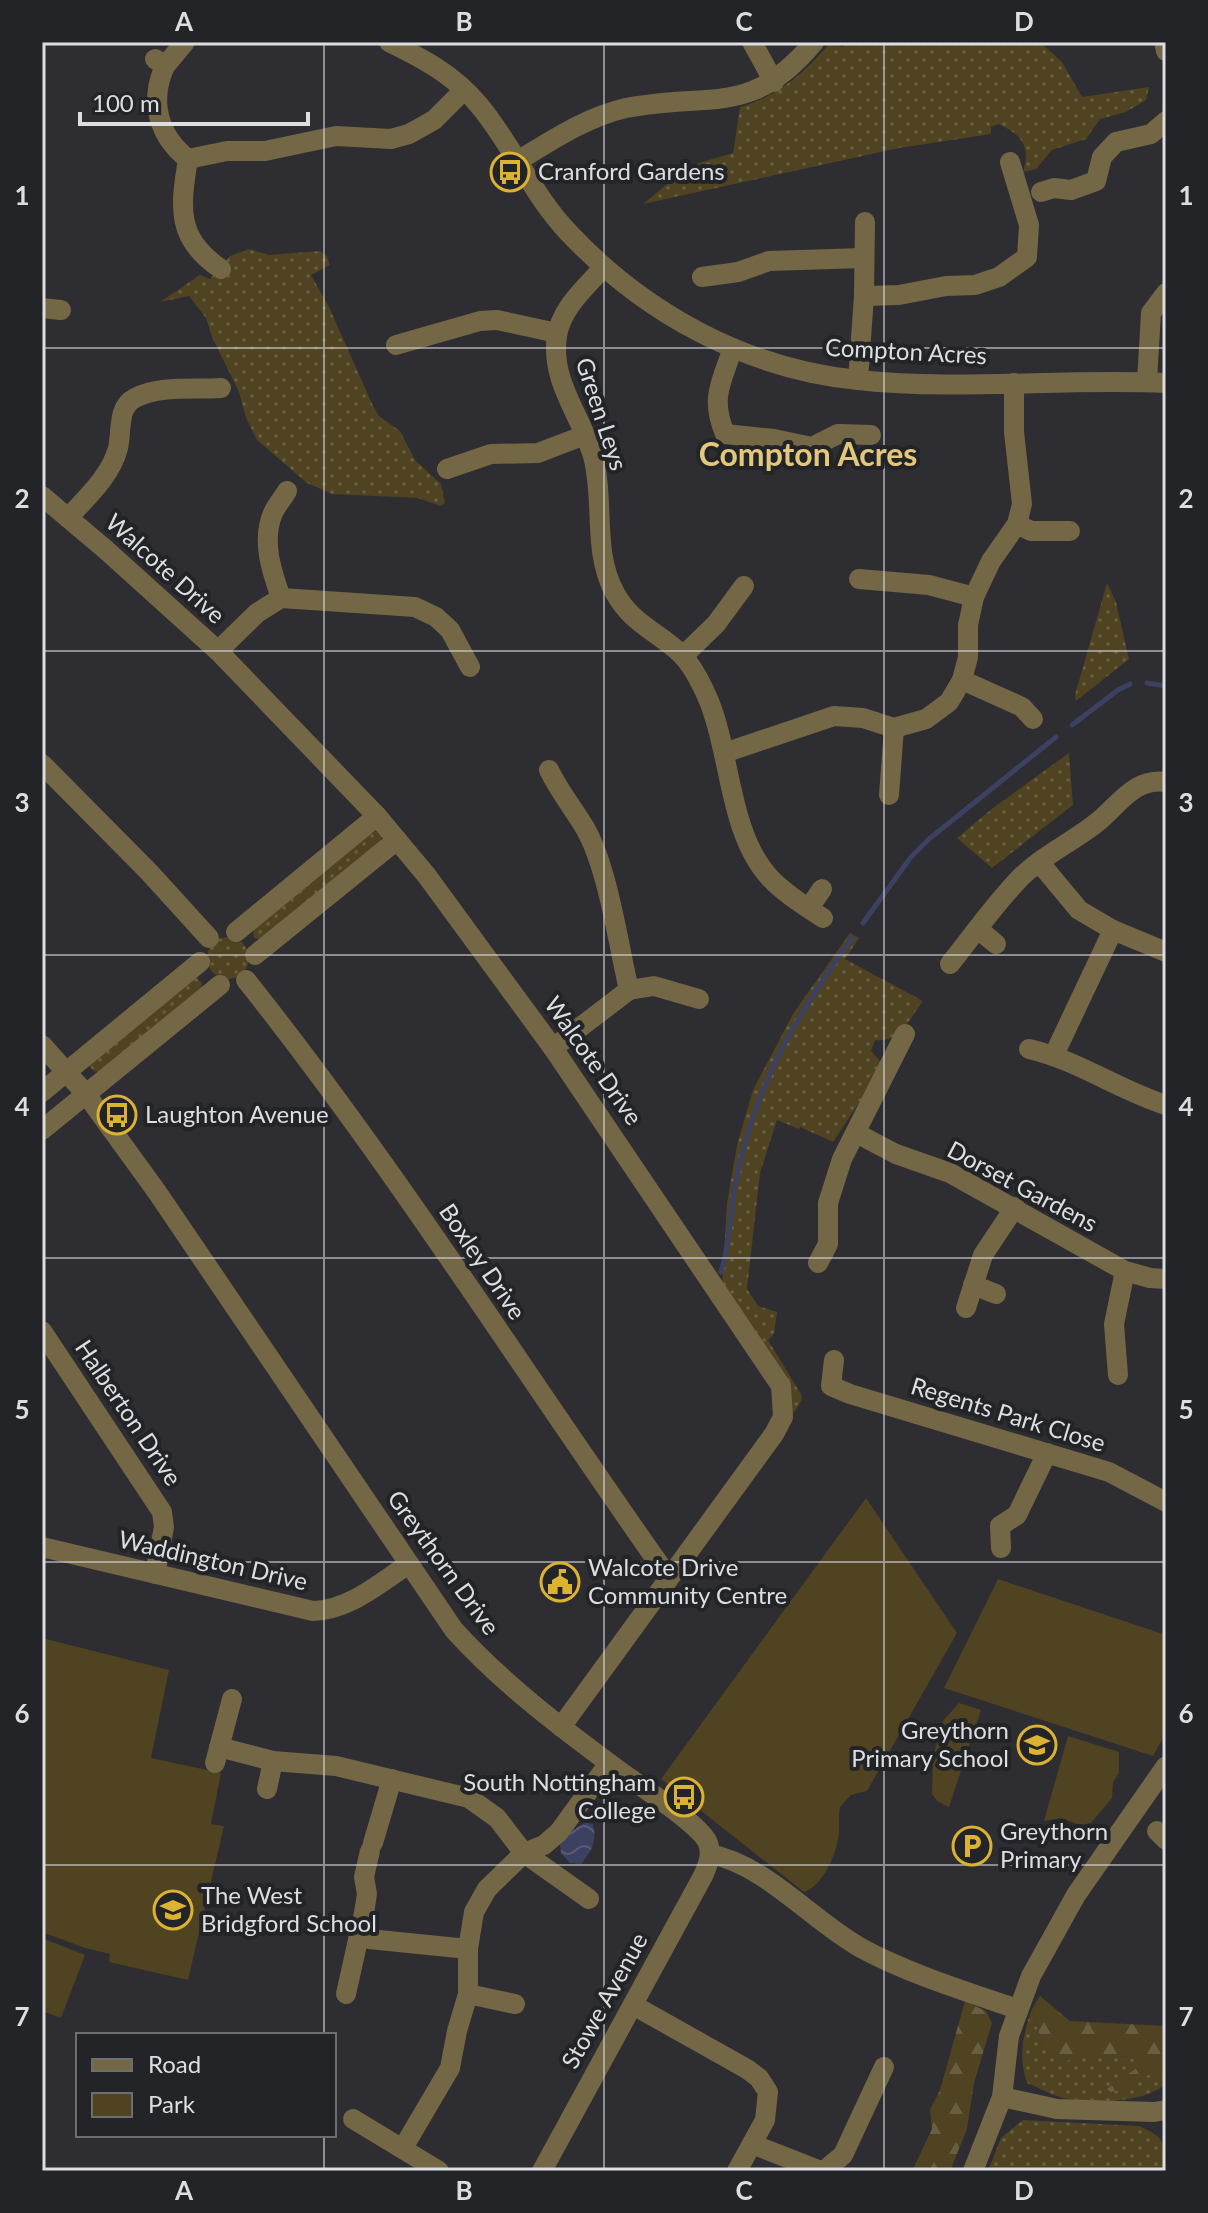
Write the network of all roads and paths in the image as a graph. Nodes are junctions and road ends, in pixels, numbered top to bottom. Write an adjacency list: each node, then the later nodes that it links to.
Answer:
1 (185, 42): 11 (street)
2 (389, 42): 6 (street, Compton Acres)
3 (752, 42): 8 (street)
4 (814, 42): 8 (street)
5 (1164, 42): 7 (street)
6 (415, 47): 9 (street, Compton Acres)
7 (1166, 51)
8 (774, 82): 12 (street)
9 (464, 90): 11 (street); 12 (street, Compton Acres)
10 (1166, 121): 14 (street)
11 (188, 159): 17 (street)
12 (516, 162): 18 (street, Compton Acres)
13 (1010, 162): 21 (street)
14 (1041, 192)
15 (865, 222): 16 (street)
16 (863, 258): 19 (street); 21 (street)
17 (209, 266)
18 (604, 267): 22 (street, Green Leys); 24 (street, Compton Acres)
19 (702, 277)
20 (1166, 293): 27 (street)
21 (864, 296): 25 (street)
22 (557, 333): 23 (street); 29 (street, Green Leys)
23 (396, 345)
24 (733, 348): 25 (street, Compton Acres); 30 (street)
25 (858, 380): 26 (street, Compton Acres)
26 (1014, 383): 27 (street, Compton Acres); 35 (street)
27 (1156, 383)
28 (221, 388): 34 (street)
29 (585, 435): 31 (street); 42 (street, Green Leys)
30 (871, 435)
31 (447, 469)
32 (287, 491): 40 (street)
33 (42, 496): 34 (street, Walcote Drive)
34 (68, 518): 41 (street, Walcote Drive)
35 (1017, 524): 36 (street); 39 (street)
36 (1070, 531)
37 (859, 579): 39 (street)
38 (744, 586): 42 (street)
39 (974, 597): 44 (street)
40 (281, 598): 41 (street); 43 (street)
41 (218, 651): 52 (street, Walcote Drive)
42 (683, 656): 47 (street, Green Leys)
43 (461, 661)
44 (962, 680): 45 (street); 46 (street)
45 (1033, 719)
46 (894, 728): 47 (street); 51 (street)
47 (724, 753): 55 (street, Green Leys)
48 (42, 764): 59 (street)
49 (551, 771): 67 (street)
50 (1166, 782): 54 (street)
51 (889, 795)
52 (377, 816): 53 (street, Walcote Drive); 58 (street)
53 (397, 840): 62 (street); 71 (street, Walcote Drive)
54 (1039, 862): 56 (street); 57 (street)
55 (822, 889)
56 (978, 929): 60 (street); 64 (street)
57 (1113, 930): 61 (street); 73 (street)
58 (236, 932): 59 (street); 62 (street)
59 (209, 938): 63 (street)
60 (996, 944)
61 (1166, 952)
62 (255, 955): 65 (street)
63 (200, 962): 66 (street); 74 (street)
64 (950, 964)
65 (246, 980): 66 (street); 96 (street, Boxley Drive)
66 (220, 985): 76 (street)
67 (629, 990): 68 (street); 71 (street)
68 (699, 999)
69 (905, 1034): 79 (street)
70 (42, 1045): 74 (street, Greythorn Drive)
71 (553, 1048): 96 (street, Walcote Drive)
72 (1029, 1049): 73 (street)
73 (1054, 1055): 77 (street)
74 (67, 1072): 75 (street); 76 (street, Greythorn Drive)
75 (42, 1092)
76 (86, 1094): 78 (street); 94 (street, Greythorn Drive)
77 (1166, 1105)
78 (42, 1130)
79 (856, 1133): 80 (street, Dorset Gardens); 81 (street)
80 (1015, 1207): 82 (street, Dorset Gardens); 84 (street)
81 (818, 1263)
82 (1125, 1271): 83 (street, Dorset Gardens); 89 (street)
83 (1166, 1279)
84 (973, 1285): 85 (street); 86 (street)
85 (996, 1294)
86 (966, 1308)
87 (42, 1331): 95 (street, Halberton Drive)
88 (834, 1360): 90 (street, Regents Park Close)
89 (1118, 1375)
90 (1047, 1453): 91 (street, Regents Park Close); 93 (street)
91 (1166, 1502)
92 (42, 1547): 95 (street, Waddington Drive)
93 (1001, 1548)
94 (409, 1564): 95 (street, Waddington Drive); 98 (street, Greythorn Drive)
95 (155, 1574)
96 (669, 1578): 98 (street, Walcote Drive)
97 (232, 1699): 99 (street)
98 (561, 1727): 100 (street, Greythorn Drive)
99 (273, 1761): 102 (street); 103 (street)
100 (609, 1763): 104 (street); 105 (street, Greythorn Drive)
101 (1166, 1766): 113 (street)
102 (392, 1779): 104 (street); 107 (street)
103 (267, 1789)
104 (524, 1853): 106 (street); 108 (street)
105 (710, 1854): 112 (street, Stowe Avenue); 113 (street)
106 (589, 1899)
107 (359, 1938): 108 (street); 109 (street)
108 (468, 1949): 110 (street)
109 (346, 1994)
110 (468, 1994): 111 (street); 119 (street)
111 (515, 2004)
112 (633, 2005): 118 (street); 121 (street, Stowe Avenue)
113 (1017, 2009): 115 (street)
114 (884, 2067): 123 (street)
115 (1002, 2097): 116 (street); 124 (street)
116 (1166, 2110)
117 (353, 2119): 119 (street)
118 (752, 2144): 122 (street); 123 (street)
119 (403, 2148): 120 (street)
120 (439, 2171)
121 (542, 2171)
122 (737, 2171)
123 (822, 2171)
124 (973, 2171)

